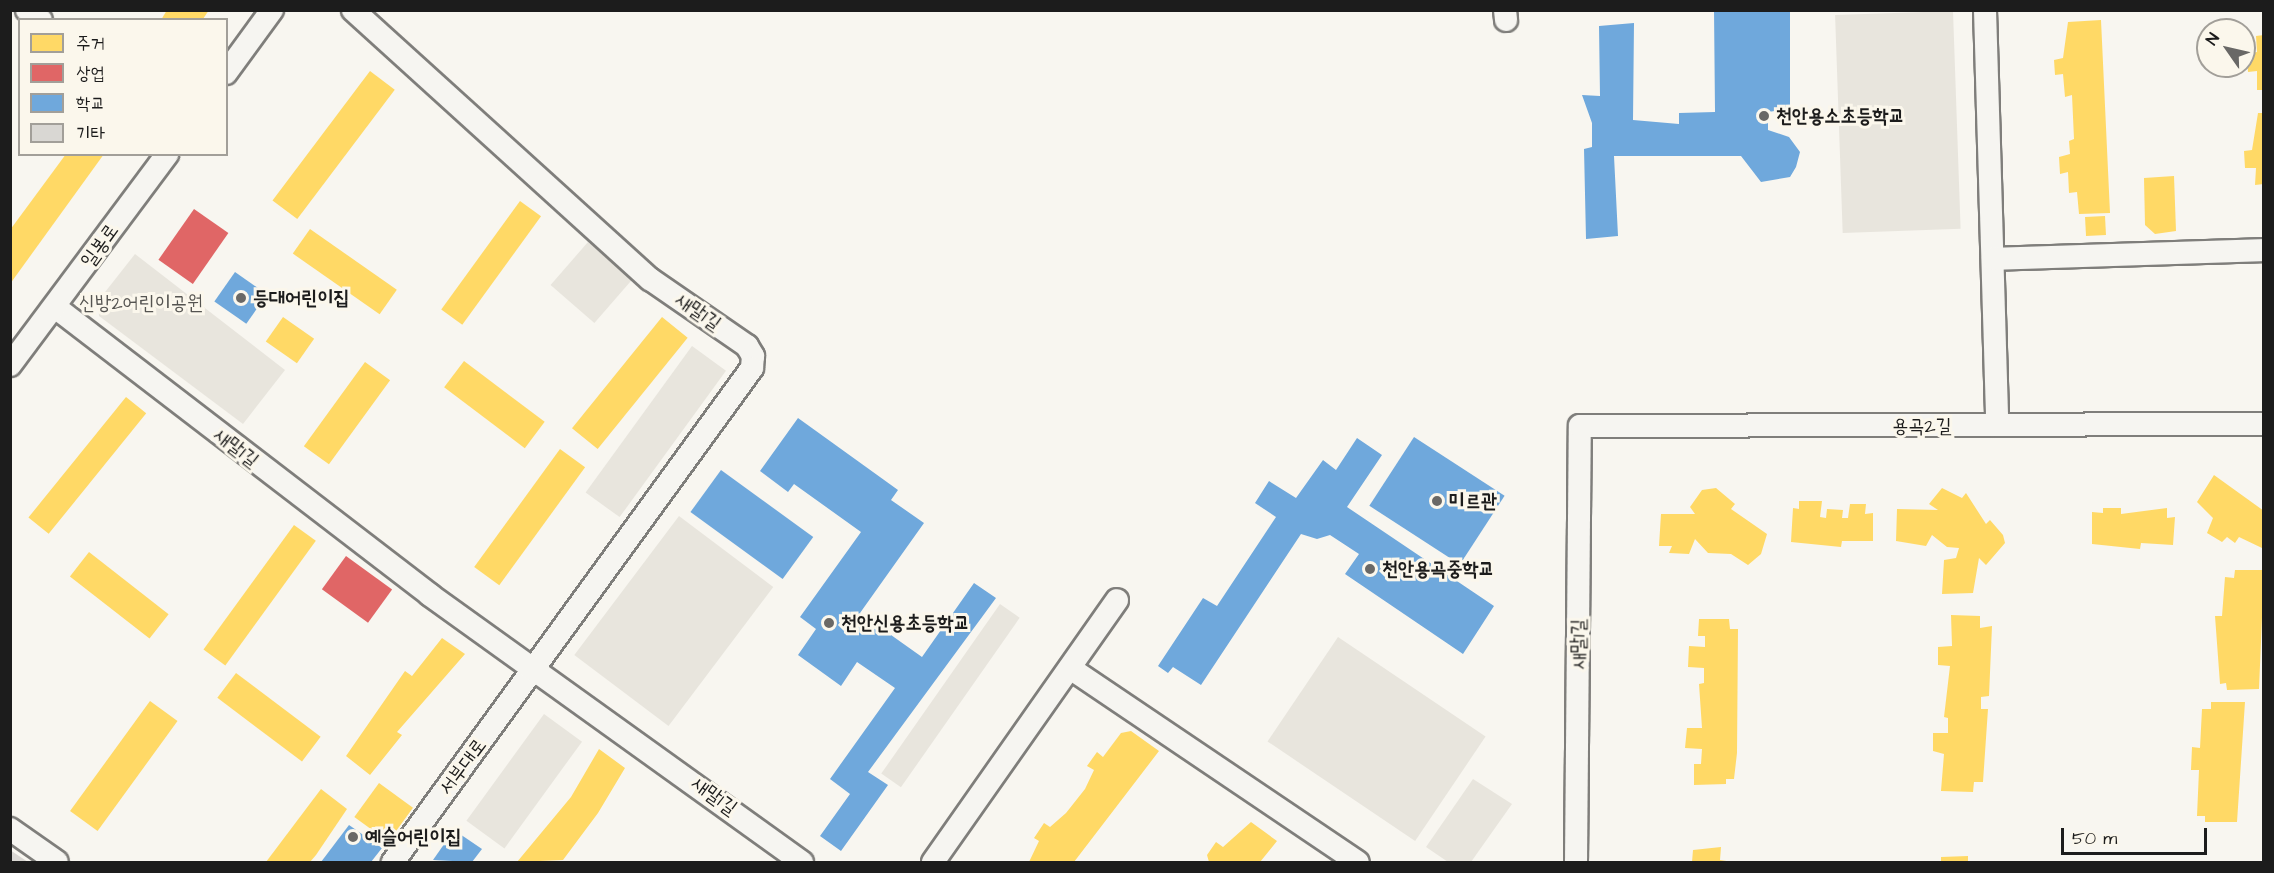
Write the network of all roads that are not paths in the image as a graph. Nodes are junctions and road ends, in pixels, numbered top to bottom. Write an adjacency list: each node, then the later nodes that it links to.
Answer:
1 (272, 10): 4 (street)
2 (353, 10): 15 (street, 새말1길)
3 (1984, 10): 7 (street)
4 (228, 70)
5 (166, 156): 8 (street, 일봉로)
6 (2264, 250): 7 (street)
7 (1993, 259): 11 (street)
8 (55, 307): 9 (street, 일봉로); 15 (street, 새말1길)
9 (10, 365)
10 (2264, 424): 11 (street, 용곡2길)
11 (1997, 425): 12 (street, 용곡2길)
12 (1580, 426): 22 (street, 새말1길)
13 (1117, 600): 14 (street)
14 (1070, 668): 20 (street); 21 (street)
15 (534, 672): 18 (street, 서부대로); 19 (street, 새말1길)
16 (10, 829): 17 (street)
17 (57, 862)
18 (393, 862)
19 (802, 862)
20 (933, 862)
21 (1358, 862)
22 (1576, 862)

